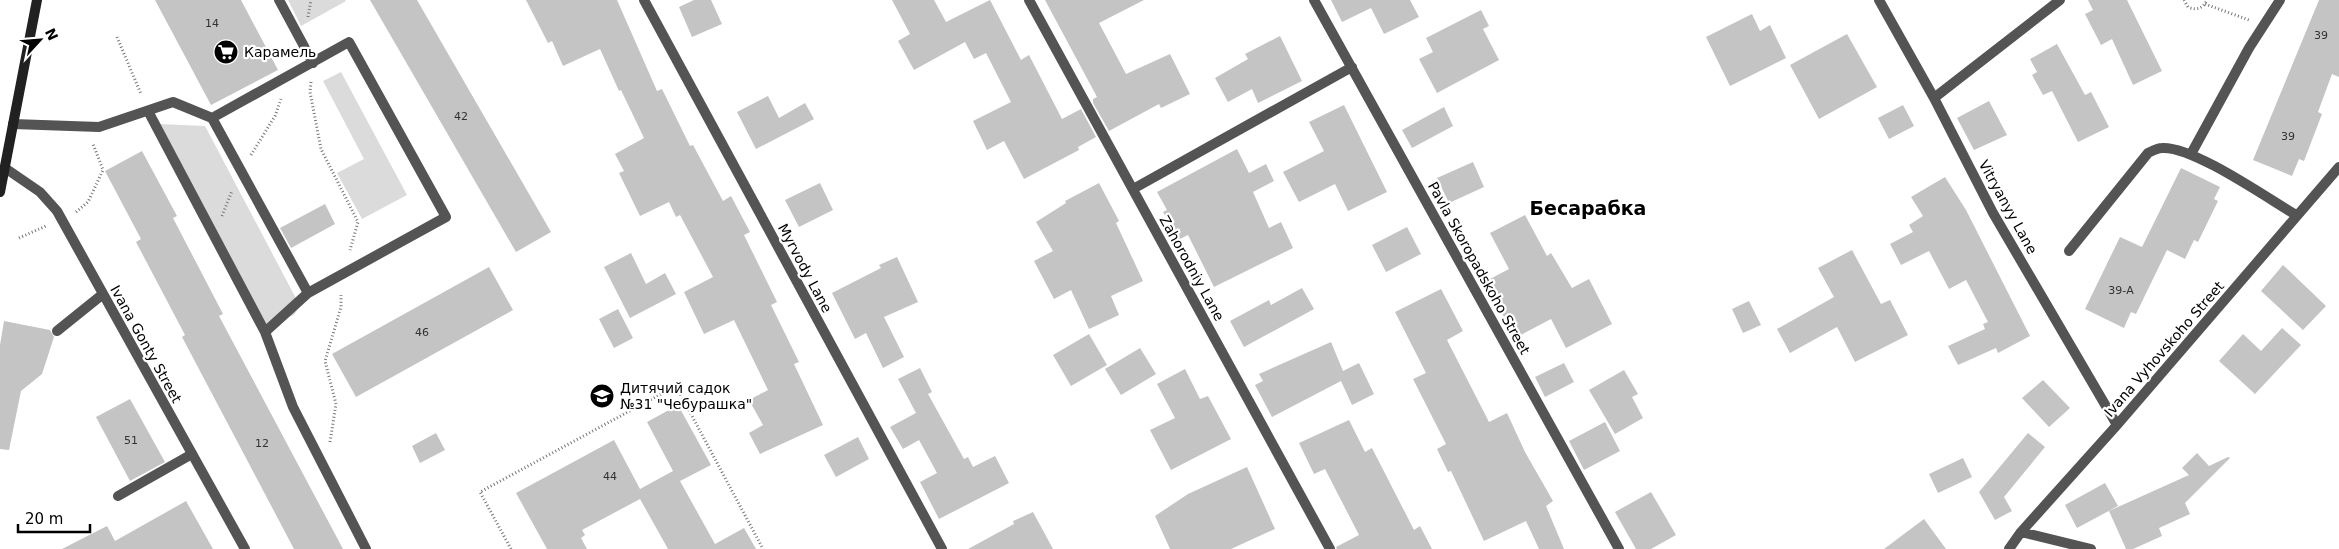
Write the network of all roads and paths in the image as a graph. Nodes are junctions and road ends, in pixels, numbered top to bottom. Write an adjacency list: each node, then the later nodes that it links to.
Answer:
1 (37, 0): 20 (main road)
2 (279, 0): 15 (street)
3 (311, 0): 12 (path)
4 (644, 0): 44 (street, Myrvody Lane)
5 (1030, 0): 26 (street, Zahorodniy Lane)
6 (1314, 0): 16 (street, Pavla Skoropadskoho Street)
7 (1879, 0): 17 (street, Vitryanyy Lane)
8 (2060, 0): 17 (street)
9 (2184, 0): 11 (path)
10 (2280, 0): 22 (street)
11 (2206, 2): 13 (path)
12 (307, 22)
13 (2252, 22)
14 (117, 37): 18 (path)
15 (312, 63): 19 (street); 30 (path); 30 (street)
16 (1352, 67): 26 (street); 46 (street, Pavla Skoropadskoho Street)
17 (1934, 98): 35 (street, Vitryanyy Lane)
18 (148, 111): 19 (street); 21 (street); 34 (street)
19 (212, 118): 32 (street)
20 (13, 124): 21 (street); 24 (main road)
21 (86, 126): 25 (path)
22 (2191, 154): 28 (street); 29 (street)
23 (2339, 167): 28 (street, Ivana Vyhovskoho Street)
24 (5, 168): 27 (main road); 31 (street, Ivana Gonty Street)
25 (103, 170)
26 (1133, 189): 45 (street, Zahorodniy Lane)
27 (0, 192)
28 (2296, 215): 35 (street, Ivana Vyhovskoho Street)
29 (2069, 251)
30 (342, 274): 32 (street); 37 (path)
31 (103, 294): 33 (street); 36 (street, Ivana Gonty Street)
32 (308, 294): 34 (street)
33 (56, 331)
34 (265, 332): 37 (street)
35 (2118, 424): 39 (street, Ivana Vyhovskoho Street)
36 (192, 454): 38 (street); 40 (street, Ivana Gonty Street)
37 (321, 462): 41 (street)
38 (118, 496)
39 (2021, 532): 47 (street, Ivana Vyhovskoho Street); 48 (street)
40 (245, 549)
41 (366, 549)
42 (511, 549): 43 (path)
43 (764, 549)
44 (942, 549)
45 (1330, 549)
46 (1619, 549)
47 (2009, 549)
48 (2090, 549)

